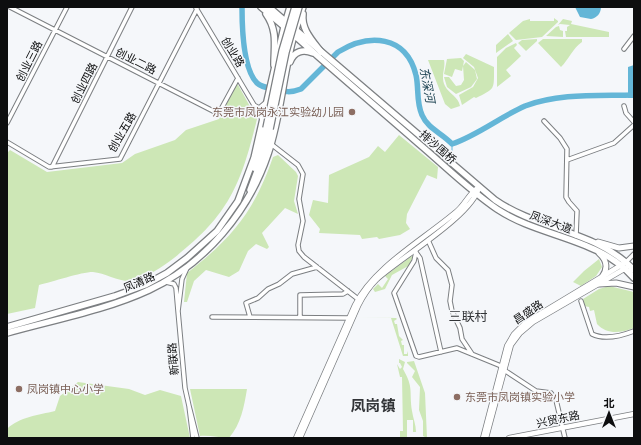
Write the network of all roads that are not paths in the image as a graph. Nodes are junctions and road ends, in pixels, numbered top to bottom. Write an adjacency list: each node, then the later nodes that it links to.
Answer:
1 (10, 7): 12 (street, 创业二路)
2 (67, 7): 12 (street, 创业三路)
3 (132, 7): 17 (street, 创业四路)
4 (260, 7): 11 (main road); 18 (main road)
5 (269, 7): 11 (main road)
6 (290, 7): 11 (main road, 凤清路)
7 (295, 7): 30 (main road, 凤清路, bridge)
8 (299, 7): 30 (main road, 凤清路, bridge)
9 (304, 7): 13 (main road, 凤清路); 16 (main road)
10 (196, 8): 20 (street, 创业路); 21 (street, 创业五路)
11 (285, 24): 13 (main road); 18 (main road, 凤清路)
12 (55, 30): 17 (street, 创业二路); 28 (street, 创业三路)
13 (295, 33): 16 (main road); 19 (main road, 凤清路)
14 (634, 36): 15 (street)
15 (624, 49)
16 (319, 53): 19 (main road); 35 (main road, 排沙围桥)
17 (107, 57): 21 (street, 创业二路); 34 (street, 创业四路)
18 (274, 65): 22 (main road, 凤清路)
19 (287, 68): 32 (main road, 凤清路)
20 (238, 78): 21 (street, 创业二路); 23 (street, 创业路)
21 (159, 83): 34 (street, 创业五路)
22 (267, 101): 23 (street); 25 (main road, 凤清路)
23 (254, 105): 25 (street, 创业路)
24 (624, 106): 27 (street)
25 (263, 121): 37 (main road, 凤清路)
26 (544, 121): 33 (street)
27 (634, 122)
28 (7, 123)
29 (634, 125): 33 (street)
30 (268, 128): 37 (main road, 凤清路); 38 (main road, 凤清路)
31 (7, 142): 34 (street)
32 (271, 144): 38 (main road, 凤清路); 47 (street)
33 (567, 160): 39 (street)
34 (52, 167)
35 (464, 179): 36 (main road, 凤深大道)
36 (477, 190): 39 (main road, 凤深大道); 40 (street); 41 (main road, 凤深大道); 54 (street)
37 (242, 195): 61 (main road, 凤清路)
38 (248, 198): 45 (main road, 凤清路)
39 (576, 236): 41 (main road, 凤深大道)
40 (428, 240): 43 (street); 64 (street)
41 (581, 240): 42 (main road); 46 (main road, 凤深大道); 48 (main road)
42 (634, 246)
43 (415, 251): 66 (street); 66 (street); 75 (street)
44 (634, 254): 46 (street)
45 (191, 262): 50 (main road, 凤清路); 56 (street, 新联路)
46 (629, 266): 48 (street, 昌盛路); 49 (main road, 凤深大道); 51 (street, 昌盛路)
47 (317, 267): 53 (street); 58 (street)
48 (602, 277): 68 (street, 昌盛路)
49 (634, 278)
50 (162, 283): 56 (street, 新联路); 63 (main road, 凤清路)
51 (599, 284): 52 (main road); 68 (street, 昌盛路)
52 (634, 287)
53 (348, 291): 54 (street); 59 (street)
54 (358, 299): 60 (street)
55 (581, 301): 62 (street)
56 (178, 311): 69 (street, 新联路)
57 (212, 317): 58 (street)
58 (250, 317): 59 (street)
59 (300, 317): 60 (street)
60 (349, 318): 74 (street)
61 (7, 326)
62 (634, 331)
63 (7, 333)
64 (465, 343): 65 (street); 67 (street)
65 (457, 348): 66 (street); 67 (street)
66 (441, 352)
67 (473, 354): 68 (street)
68 (503, 368): 71 (street); 76 (street, 昌盛路); 77 (street, 昌盛路)
69 (189, 406): 72 (street, 新联路); 73 (street, 新联路)
70 (634, 414): 71 (street, 兴贸东路)
71 (562, 427): 78 (street, 兴贸东路); 79 (street)
72 (193, 438)
73 (197, 438)
74 (296, 438)
75 (300, 438)
76 (483, 438)
77 (486, 438)
78 (509, 438)
79 (565, 438)

